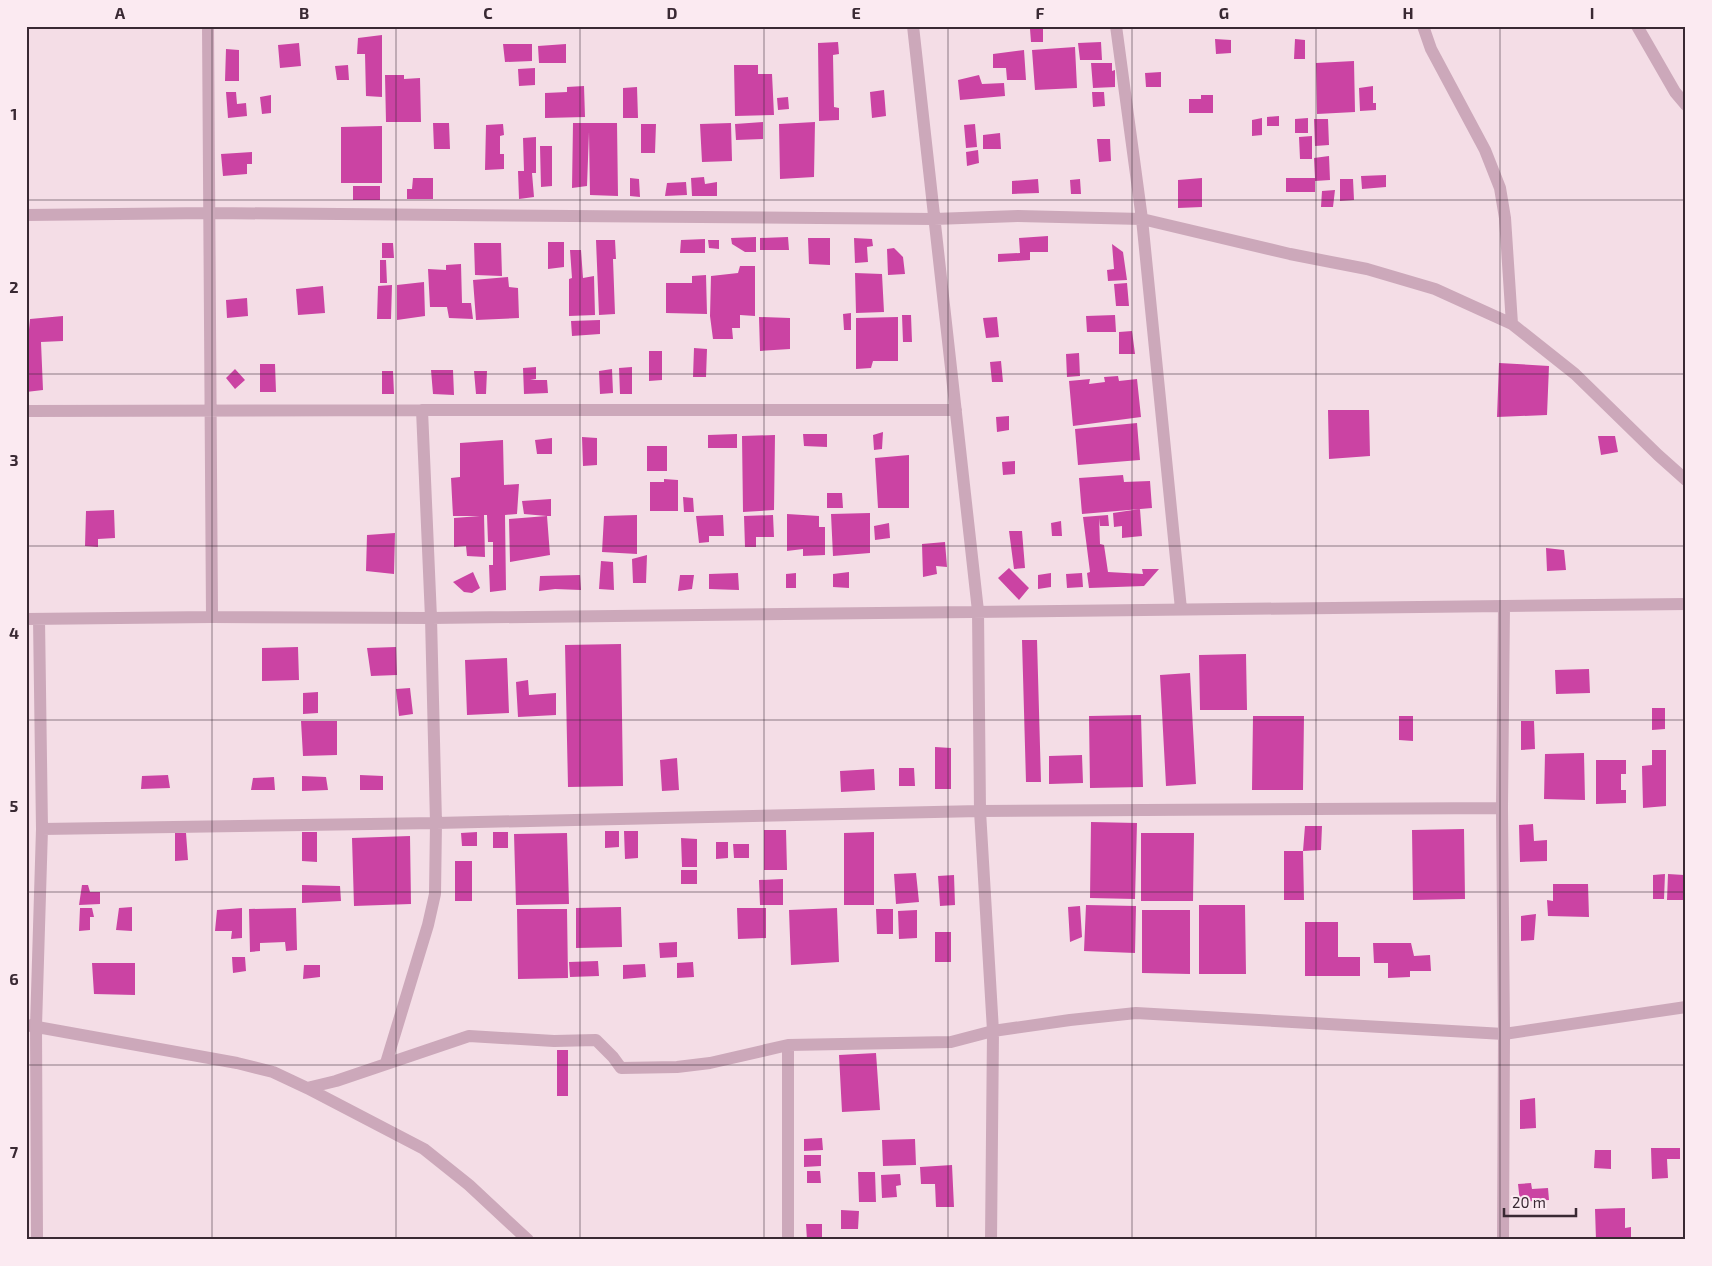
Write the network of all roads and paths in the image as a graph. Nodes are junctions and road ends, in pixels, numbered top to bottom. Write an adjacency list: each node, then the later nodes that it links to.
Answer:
1 (208, 26): 7 (street)
2 (914, 26): 9 (street)
3 (1116, 26): 10 (street)
4 (1423, 26): 11 (street)
5 (1638, 26): 6 (street)
6 (1686, 105)
7 (209, 213): 8 (street); 9 (street); 12 (street)
8 (26, 215)
9 (934, 219): 10 (street); 14 (street)
10 (1142, 219): 11 (street); 19 (street)
11 (1512, 324): 16 (street)
12 (210, 410): 13 (street); 15 (street); 21 (street)
13 (422, 410): 14 (street); 22 (street)
14 (956, 410): 20 (street)
15 (26, 411)
16 (1686, 480)
17 (1686, 604): 18 (street)
18 (1504, 606): 19 (street); 24 (street)
19 (1181, 609): 20 (street)
20 (978, 611): 22 (street); 25 (street)
21 (212, 617): 22 (street); 23 (street)
22 (431, 618): 26 (street)
23 (33, 619): 27 (street)
24 (1502, 808): 25 (street); 31 (street)
25 (980, 811): 26 (street); 30 (street)
26 (436, 823): 27 (street); 33 (street)
27 (42, 829): 29 (street)
28 (1686, 1007): 31 (street)
29 (31, 1025): 34 (street); 35 (street)
30 (993, 1031): 31 (street); 32 (street); 38 (street)
31 (1504, 1034): 39 (street)
32 (788, 1045): 33 (street); 37 (street)
33 (386, 1063): 34 (street)
34 (307, 1088): 36 (street)
35 (38, 1238)
36 (528, 1240)
37 (788, 1240)
38 (990, 1240)
39 (1503, 1240)

